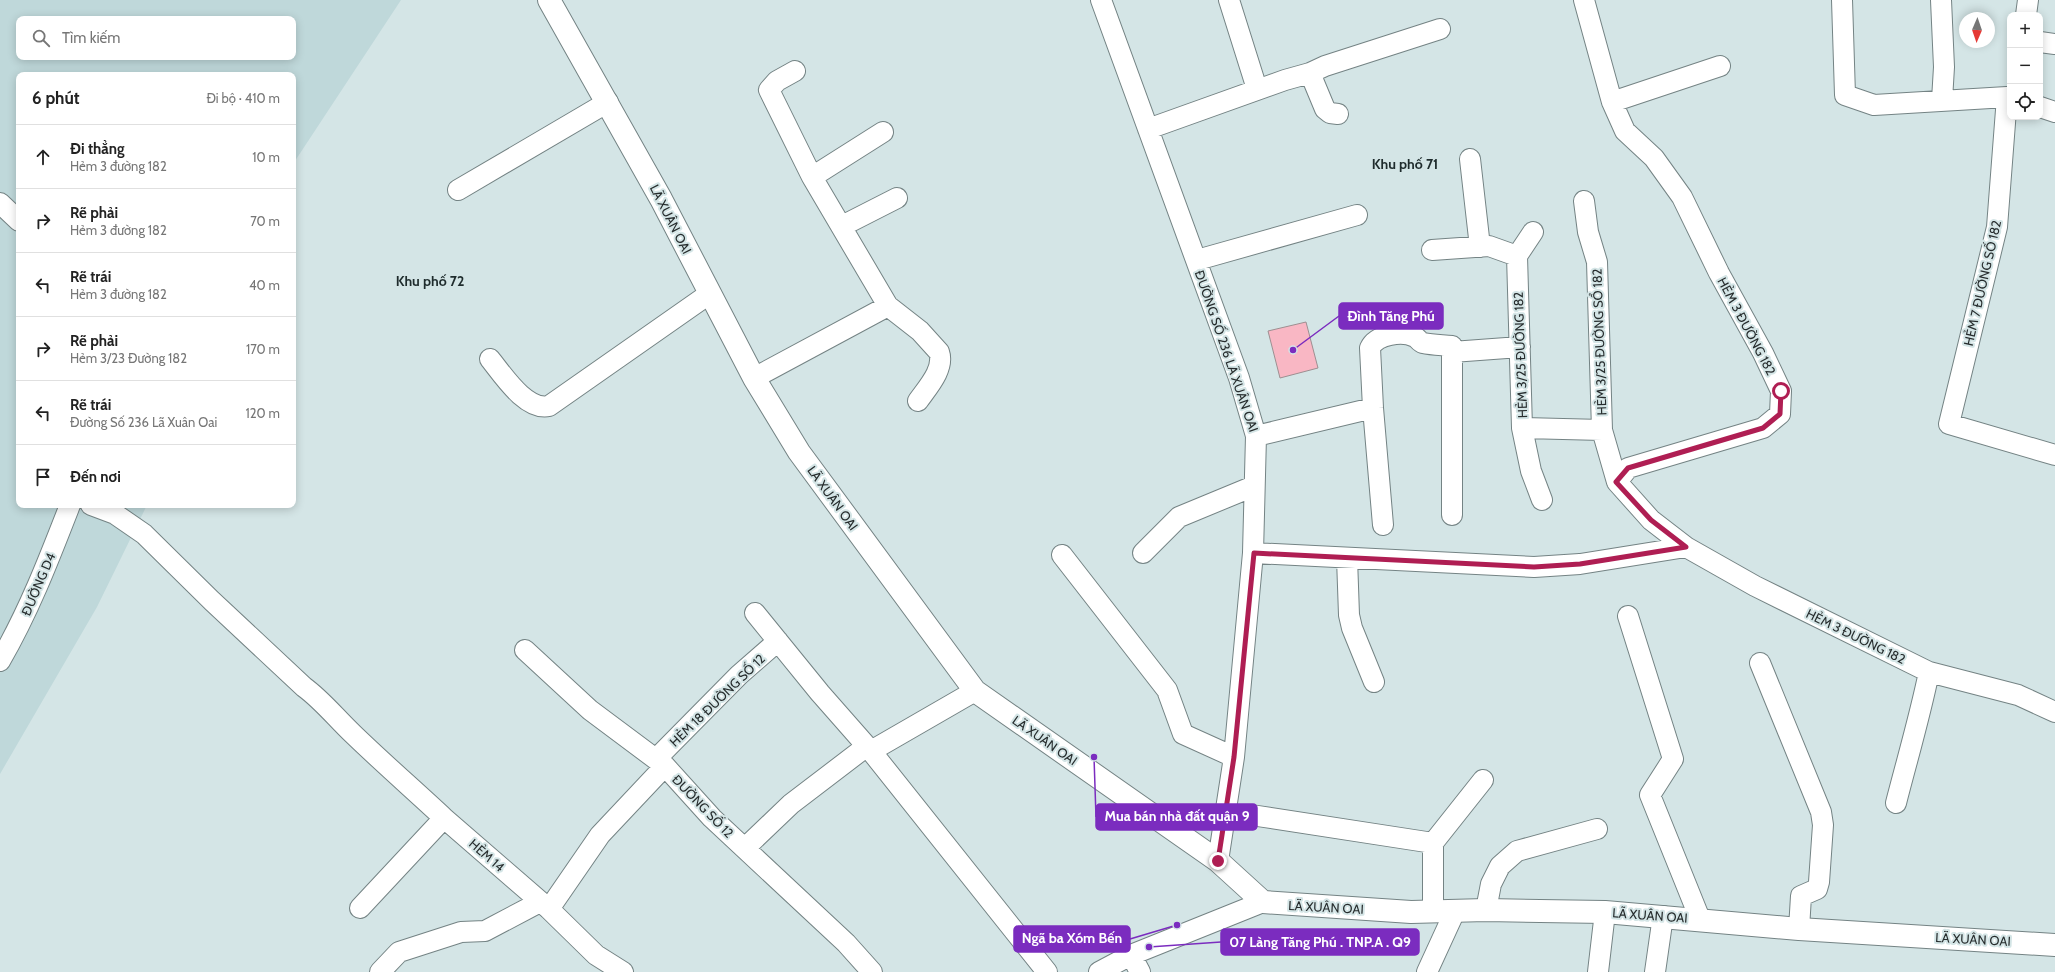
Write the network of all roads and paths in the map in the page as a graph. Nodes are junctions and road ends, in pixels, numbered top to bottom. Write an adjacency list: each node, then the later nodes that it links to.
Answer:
1 (549, 0): 18 (main road, LÃ XUÂN OAI)
2 (1101, 0): 24 (street, ĐƯỜNG SỐ 236 LÃ XUÂN OAI)
3 (1229, 0): 15 (street)
4 (1584, 0): 19 (street, HẺM 3 ĐƯỜNG 182)
5 (1842, 0): 17 (street, HẺM 7 ĐƯỜNG SỐ 182)
6 (1941, 0): 17 (street)
7 (2028, 0): 8 (street)
8 (2026, 12)
9 (1440, 29): 14 (street)
10 (2043, 42): 11 (street)
11 (2055, 44)
12 (1720, 66): 19 (street)
13 (795, 71): 27 (street)
14 (1310, 73): 15 (street); 22 (street)
15 (1257, 89): 24 (street)
16 (2007, 92): 17 (street, HẺM 7 ĐƯỜNG SỐ 182)
17 (1942, 100)
18 (608, 102): 28 (street); 40 (main road, LÃ XUÂN OAI)
19 (1612, 102): 52 (street, HẺM 3 ĐƯỜNG 182)
20 (2043, 108): 21 (street)
21 (2055, 112)
22 (1338, 114)
23 (2007, 114): 51 (street, HẺM 7 ĐƯỜNG SỐ 182)
24 (1148, 129): 39 (street, ĐƯỜNG SỐ 236 LÃ XUÂN OAI)
25 (883, 132): 27 (street)
26 (1470, 159): 36 (street)
27 (812, 177): 34 (street)
28 (458, 190)
29 (897, 198): 34 (street)
30 (1584, 201): 49 (street, HẺM 3/25 ĐƯỜNG SỔ 182)
31 (0, 203): 33 (street)
32 (1357, 215): 39 (street)
33 (16, 218)
34 (842, 226): 41 (street)
35 (1533, 232): 38 (street)
36 (1480, 247): 37 (street); 38 (street)
37 (1432, 250)
38 (1517, 256): 42 (street, HẺM 3/25 ĐƯỜNG 182)
39 (1197, 260): 50 (street, ĐƯỜNG SỐ 236 LÃ XUÂN OAI)
40 (709, 294): 44 (street); 45 (main road, LÃ XUÂN OAI)
41 (888, 306): 45 (street); 46 (street)
42 (1520, 347): 43 (street); 48 (street, HẺM 3/25 ĐƯỜNG 182)
43 (1452, 352): 47 (street); 57 (street)
44 (490, 359)
45 (754, 378): 72 (main road, LÃ XUÂN OAI)
46 (918, 401)
47 (1373, 408): 50 (street); 58 (street)
48 (1522, 428): 49 (street, HẺM 3/25 ĐƯỜNG 182); 54 (street)
49 (1602, 430): 52 (street, HẺM 3/25 ĐƯỜNG SỔ 182)
50 (1256, 436): 53 (street, ĐƯỜNG SỐ 236 LÃ XUÂN OAI)
51 (2055, 455)
52 (1616, 482): 59 (street, HẺM 3 ĐƯỜNG 182)
53 (1254, 486): 60 (street); 61 (street, ĐƯỜNG SỐ 236 LÃ XUÂN OAI)
54 (1542, 500)
55 (69, 508): 68 (street, ĐƯỜNG D4)
56 (99, 508): 80 (street, HẺM 14)
57 (1452, 515)
58 (1383, 524)
59 (1686, 547): 63 (street); 70 (street, HẺM 3 ĐƯỜNG 182)
60 (1143, 553)
61 (1254, 553): 63 (street); 75 (street, ĐƯỜNG SỐ 236 LÃ XUÂN OAI)
62 (1062, 555): 75 (street)
63 (1347, 558): 71 (street)
64 (755, 613): 66 (street)
65 (1628, 616): 93 (street)
66 (778, 642): 74 (street); 76 (street, HẺM 18 ĐƯỜNG SỐ 12)
67 (525, 650): 76 (street, ĐƯỜNG SỐ 12)
68 (0, 661)
69 (1760, 663): 94 (street)
70 (1929, 672): 73 (street, HẺM 3 ĐƯỜNG 182); 78 (street)
71 (1374, 682)
72 (975, 691): 74 (street); 84 (main road, LÃ XUÂN OAI)
73 (2055, 712)
74 (869, 749): 83 (street); 100 (street)
75 (1234, 757): 84 (street, ĐƯỜNG SỐ 236 LÃ XUÂN OAI)
76 (660, 762): 83 (street, ĐƯỜNG SỐ 12); 86 (street, HẺM 18 ĐƯỜNG SỐ 12)
77 (1483, 780): 82 (street)
78 (1896, 803)
79 (1251, 815): 82 (street)
80 (444, 818): 86 (street, HẺM 14); 87 (street)
81 (1597, 829): 88 (street)
82 (1433, 843): 89 (street)
83 (745, 848): 99 (street, ĐƯỜNG SỐ 12)
84 (1218, 861): 85 (main road, LÃ XUÂN OAI)
85 (1263, 902): 89 (main road, LÃ XUÂN OAI); 96 (street)
86 (544, 905): 97 (street); 98 (street, HẺM 14)
87 (360, 908)
88 (1486, 910): 90 (main road, LÃ XUÂN OAI); 91 (main road, LÃ XUÂN OAI)
89 (1433, 911): 90 (main road, LÃ XUÂN OAI)
90 (1455, 911): 102 (street)
91 (1605, 912): 92 (main road, LÃ XUÂN OAI); 103 (street)
92 (1663, 916): 93 (main road, LÃ XUÂN OAI); 104 (street)
93 (1700, 919): 94 (main road, LÃ XUÂN OAI)
94 (1799, 929): 95 (main road, LÃ XUÂN OAI)
95 (2055, 945)
96 (1136, 964): 101 (street)
97 (380, 972)
98 (623, 972)
99 (872, 972)
100 (1047, 972)
101 (1099, 972)
102 (1426, 972)
103 (1598, 972)
104 (1655, 972)

